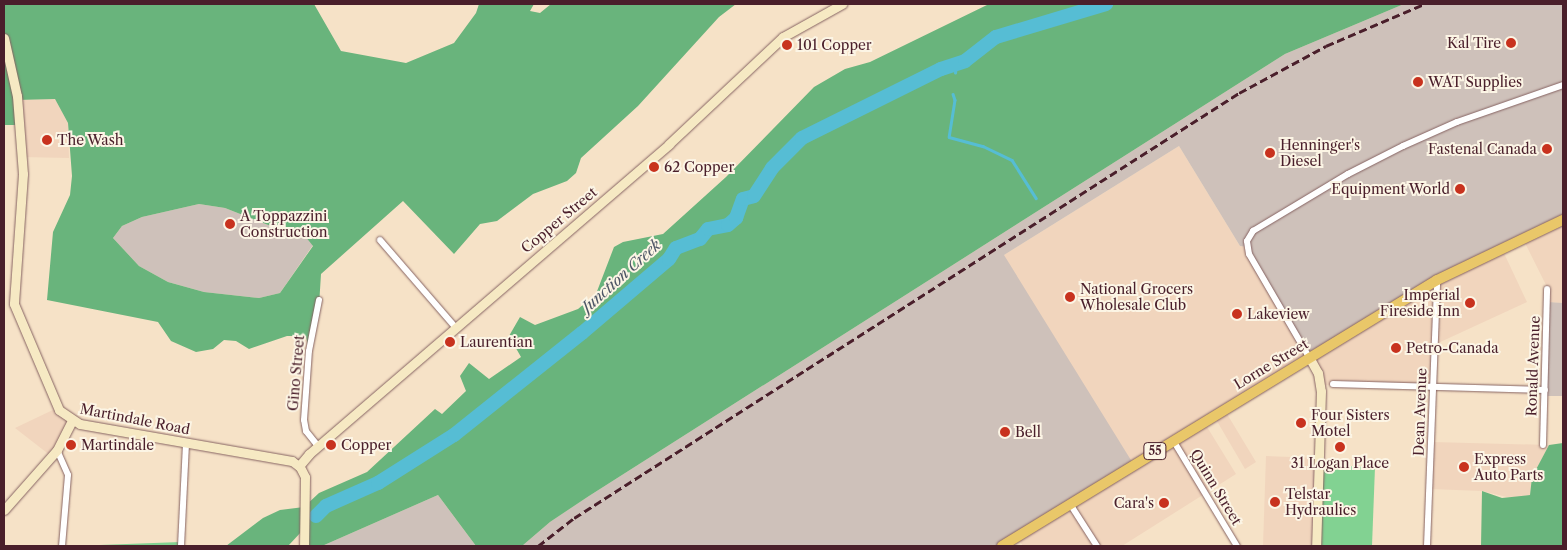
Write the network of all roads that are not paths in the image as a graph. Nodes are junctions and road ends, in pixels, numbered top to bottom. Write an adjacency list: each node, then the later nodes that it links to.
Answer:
1 (842, 4): 9 (street, Copper Street)
2 (4, 38): 14 (street, Martindale Road)
3 (1563, 85): 10 (street)
4 (1563, 220): 6 (main road, Lorne Street / 55)
5 (380, 240): 9 (street)
6 (1437, 280): 10 (main road, Lorne Street / 55); 12 (street, Dean Avenue)
7 (1547, 289): 13 (street, Ronald Avenue)
8 (319, 300): 18 (street, Gino Street)
9 (455, 327): 18 (street, Copper Street)
10 (1309, 357): 15 (main road, Lorne Street / 55); 29 (street)
11 (1333, 384): 12 (street)
12 (1434, 387): 13 (street); 30 (street, Dean Avenue)
13 (1545, 390): 17 (street, Ronald Avenue)
14 (72, 421): 16 (street, Martindale Road); 19 (street)
15 (1173, 440): 21 (main road, Lorne Street / 55); 28 (street, Quinn Street)
16 (186, 442): 20 (street, Martindale Road); 24 (street)
17 (1543, 445)
18 (318, 446): 20 (street, Copper Street)
19 (57, 450): 22 (street); 23 (street)
20 (299, 466): 25 (street)
21 (1070, 504): 26 (main road, Lorne Street / 55); 27 (street)
22 (4, 510)
23 (62, 546)
24 (181, 546)
25 (304, 546)
26 (1002, 546)
27 (1097, 546)
28 (1237, 546)
29 (1316, 546)
30 (1427, 546)

